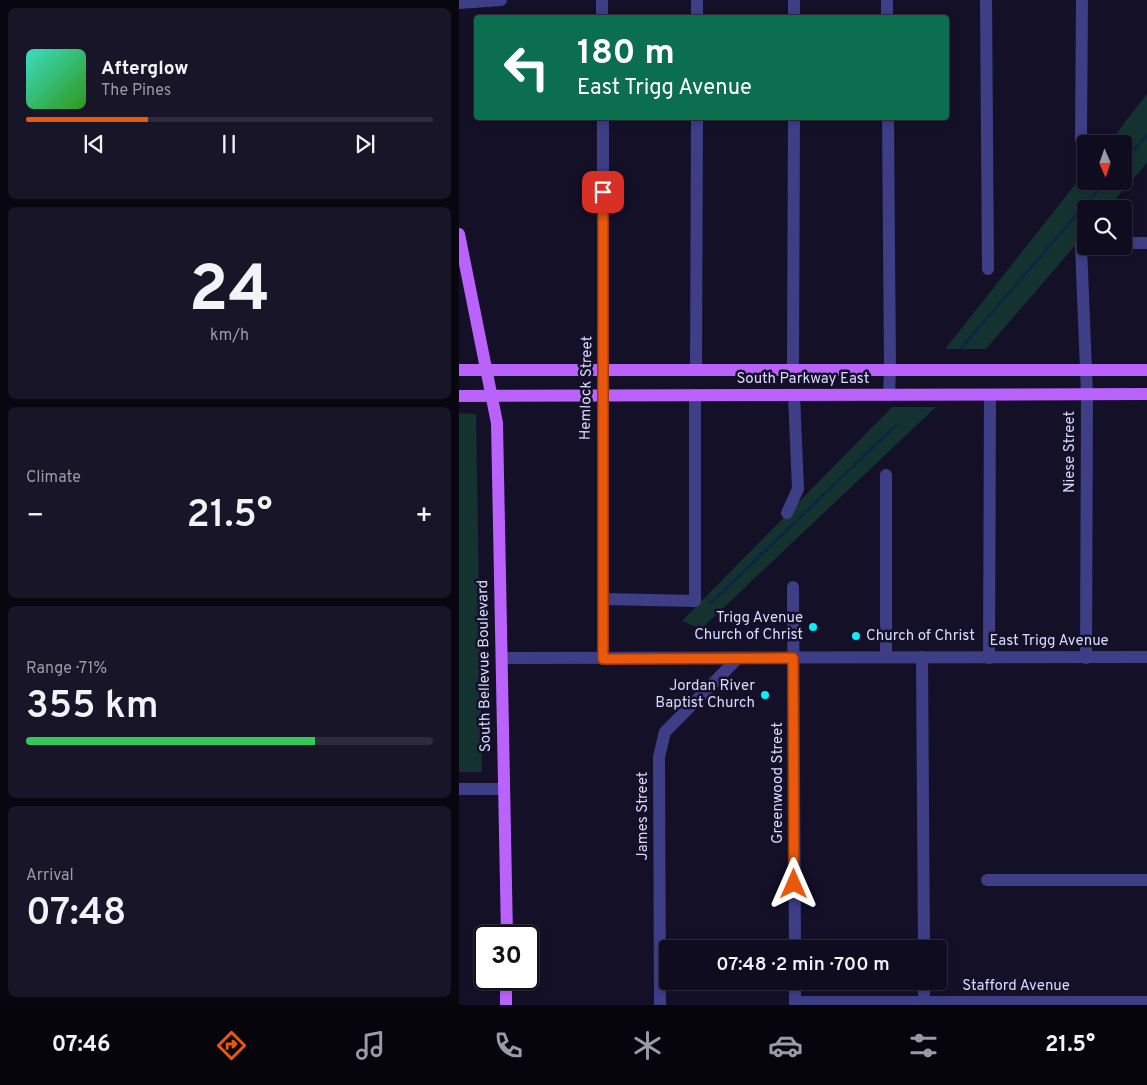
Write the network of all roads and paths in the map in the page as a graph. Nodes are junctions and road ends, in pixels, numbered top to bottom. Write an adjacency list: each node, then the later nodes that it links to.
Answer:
1 (501, 0): 8 (street)
2 (602, 0): 9 (street)
3 (697, 0): 10 (street)
4 (794, 0): 11 (street)
5 (887, 0): 12 (street)
6 (986, 0): 22 (street)
7 (1082, 0): 17 (street)
8 (459, 3)
9 (603, 15)
10 (697, 15)
11 (794, 15)
12 (887, 15)
13 (603, 120): 25 (street, Hemlock Street)
14 (697, 120): 26 (street)
15 (794, 120): 27 (street)
16 (888, 120): 28 (street)
17 (1081, 135)
18 (459, 237): 24 (main road, South Bellevue Boulevard)
19 (1132, 243): 20 (street)
20 (1147, 243)
21 (1083, 255): 29 (street, Niese Street)
22 (988, 269)
23 (459, 370): 24 (main road, South Parkway East)
24 (487, 370): 25 (main road, South Parkway East); 37 (main road, South Bellevue Boulevard)
25 (603, 370): 26 (main road, South Parkway East); 38 (street, Hemlock Street)
26 (696, 370): 27 (main road, South Parkway East)
27 (793, 370): 28 (main road, South Parkway East)
28 (890, 370): 29 (main road, South Parkway East); 33 (street)
29 (1086, 370): 30 (main road, South Parkway East); 35 (street, Niese Street)
30 (1147, 370)
31 (1147, 394): 35 (main road, South Parkway East)
32 (794, 395): 33 (main road, South Parkway East); 39 (main road, South Parkway East); 41 (street)
33 (889, 395): 34 (main road, South Parkway East)
34 (990, 395): 35 (main road, South Parkway East); 50 (street)
35 (1087, 395): 51 (street, Niese Street)
36 (459, 396): 37 (main road, South Parkway East)
37 (492, 396): 38 (main road, South Parkway East); 47 (main road, South Bellevue Boulevard)
38 (603, 396): 39 (main road, South Parkway East); 43 (street, Hemlock Street)
39 (695, 396): 43 (street)
40 (886, 475): 44 (street)
41 (787, 513)
42 (793, 587): 49 (street, Greenwood Street)
43 (603, 600): 52 (street, Hemlock Street)
44 (886, 657): 45 (street, East Trigg Avenue); 49 (street, East Trigg Avenue)
45 (922, 657): 50 (street, East Trigg Avenue); 59 (street)
46 (1147, 657): 51 (street, East Trigg Avenue)
47 (502, 658): 52 (street, East Trigg Avenue); 54 (main road, South Bellevue Boulevard)
48 (738, 658): 49 (street, East Trigg Avenue); 52 (street, East Trigg Avenue); 67 (street, James Street)
49 (793, 658): 58 (street, Greenwood Street)
50 (989, 658): 51 (street, East Trigg Avenue)
51 (1086, 658)
52 (603, 659)
53 (459, 788): 54 (street)
54 (503, 789): 57 (main road, South Bellevue Boulevard)
55 (987, 880): 56 (street)
56 (1147, 880)
57 (507, 925)
58 (795, 940)
59 (924, 940)
60 (506, 990): 66 (main road)
61 (795, 990): 64 (street)
62 (924, 990): 65 (street)
63 (1147, 1002): 65 (street, Stafford Avenue)
64 (795, 1004): 65 (street, Stafford Avenue)
65 (924, 1004)
66 (506, 1005)
67 (660, 1005)

